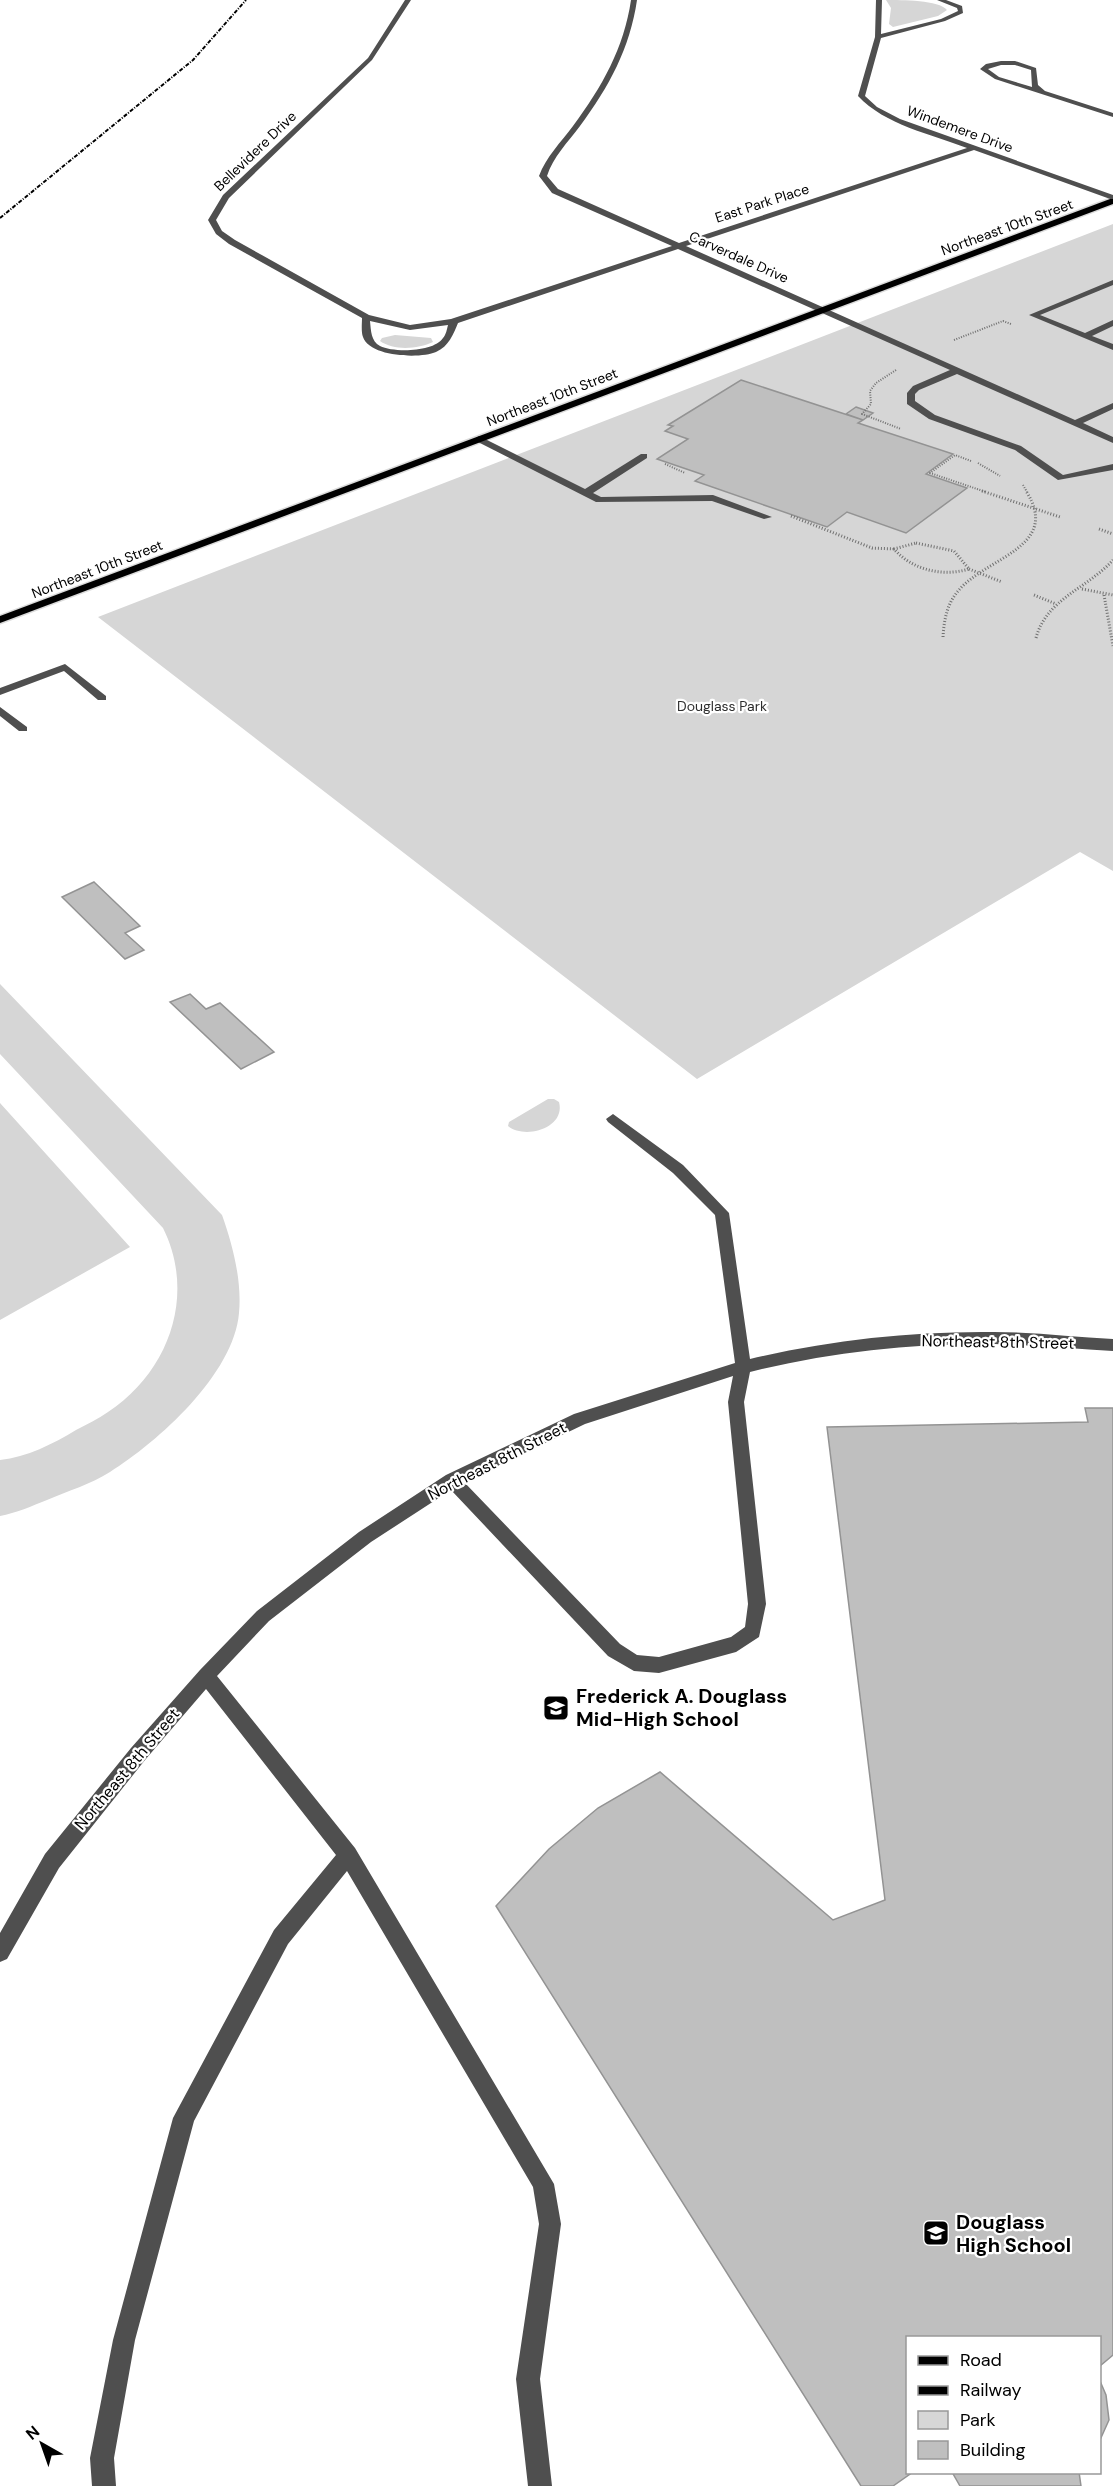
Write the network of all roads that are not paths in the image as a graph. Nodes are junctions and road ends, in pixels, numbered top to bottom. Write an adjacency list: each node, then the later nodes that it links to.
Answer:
1 (408, 0): 13 (street, Bellevidere Drive)
2 (634, 0): 10 (street, Carverdale Drive)
3 (879, 0): 5 (street, Windemere Drive)
4 (940, 0): 5 (street)
5 (878, 37): 8 (street, Windemere Drive)
6 (1042, 92): 6 (street); 7 (street)
7 (1113, 115)
8 (976, 147): 9 (street, Windemere Drive); 10 (street, East Park Place)
9 (1113, 200): 12 (main road, Northeast 10th Street)
10 (678, 245): 12 (street, Carverdale Drive); 14 (street, East Park Place)
11 (1113, 282): 16 (street)
12 (823, 309): 18 (street, Carverdale Drive); 21 (main road, Northeast 10th Street)
13 (366, 317): 14 (street, East Park Place); 14 (street)
14 (454, 321)
15 (1113, 323): 16 (street)
16 (1084, 336): 17 (street)
17 (1113, 348)
18 (958, 370): 20 (street, Carverdale Drive); 24 (street)
19 (1113, 406): 20 (street)
20 (1076, 423): 22 (street, Carverdale Drive)
21 (479, 439): 25 (street); 27 (main road, Northeast 10th Street)
22 (1113, 440)
23 (644, 456): 25 (street)
24 (1113, 467)
25 (586, 493): 26 (street)
26 (766, 517)
27 (0, 620)
28 (0, 692): 29 (street)
29 (102, 698)
30 (0, 710): 31 (street)
31 (23, 729)
32 (613, 1119): 34 (street)
33 (1113, 1345): 34 (street, Northeast 8th Street)
34 (743, 1367): 35 (street, Northeast 8th Street); 35 (street)
35 (452, 1480): 36 (street, Northeast 8th Street)
36 (206, 1676): 37 (street); 38 (street, Northeast 8th Street)
37 (348, 1855): 39 (street); 40 (street)
38 (0, 1952)
39 (104, 2486)
40 (540, 2486)

